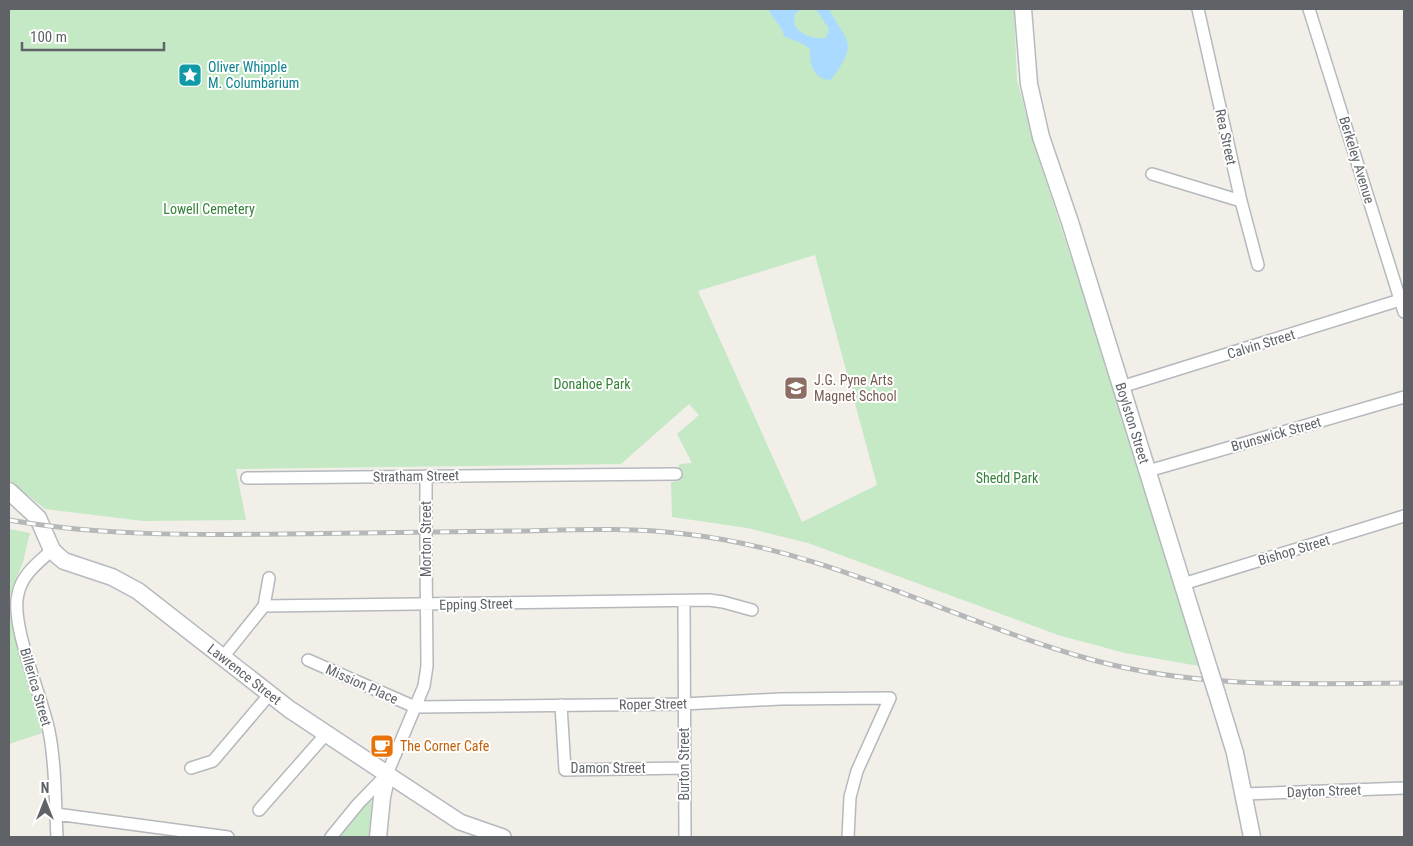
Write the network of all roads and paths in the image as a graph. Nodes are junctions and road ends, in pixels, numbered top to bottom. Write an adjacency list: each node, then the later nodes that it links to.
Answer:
1 (1023, 9): 9 (main road, Boylston Street)
2 (1198, 9): 5 (street, Rea Street)
3 (1309, 9): 7 (street, Berkeley Avenue)
4 (1152, 174): 5 (street)
5 (1240, 202): 6 (street, Rea Street)
6 (1258, 265)
7 (1400, 300): 8 (street, Berkeley Avenue); 9 (street, Calvin Street)
8 (1404, 312)
9 (1121, 387): 11 (main road, Boylston Street)
10 (1404, 397): 11 (street, Brunswick Street)
11 (1148, 471): 19 (main road, Boylston Street)
12 (676, 474): 13 (street, Stratham Street)
13 (426, 476): 14 (street, Stratham Street); 21 (street, Morton Street, bridge)
14 (247, 478)
15 (9, 491): 17 (main road)
16 (1404, 516): 19 (street, Bishop Street)
17 (52, 550): 24 (main road, Lawrence Street); 37 (street, Billerica Street)
18 (269, 578): 22 (street)
19 (1183, 584): 35 (main road, Boylston Street, bridge)
20 (684, 601): 21 (street, Epping Street); 23 (street, Epping Street); 27 (street, Burton Street)
21 (426, 604): 22 (street, Epping Street); 29 (street, Morton Street)
22 (264, 606): 24 (street)
23 (752, 610)
24 (224, 657): 26 (main road, Lawrence Street)
25 (308, 660): 29 (street, Mission Place)
26 (270, 694): 30 (main road, Lawrence Street); 31 (street)
27 (684, 704): 28 (street, Roper Street); 32 (street, Burton Street); 44 (street, Roper Street)
28 (561, 705): 29 (street, Roper Street); 32 (street, Damon Street)
29 (415, 707): 33 (street, Morton Street)
30 (326, 734): 33 (main road, Lawrence Street); 36 (street)
31 (191, 768)
32 (684, 768): 43 (street, Burton Street)
33 (387, 774): 40 (street); 41 (main road); 42 (street, Lawrence Street)
34 (1404, 788): 35 (street, Dayton Street)
35 (1244, 794): 45 (main road, Boylston Street)
36 (259, 810)
37 (56, 814): 38 (street, Billerica Street); 39 (street)
38 (57, 837)
39 (228, 837)
40 (331, 837)
41 (378, 837)
42 (503, 837)
43 (685, 837)
44 (848, 837)
45 (1252, 837)

